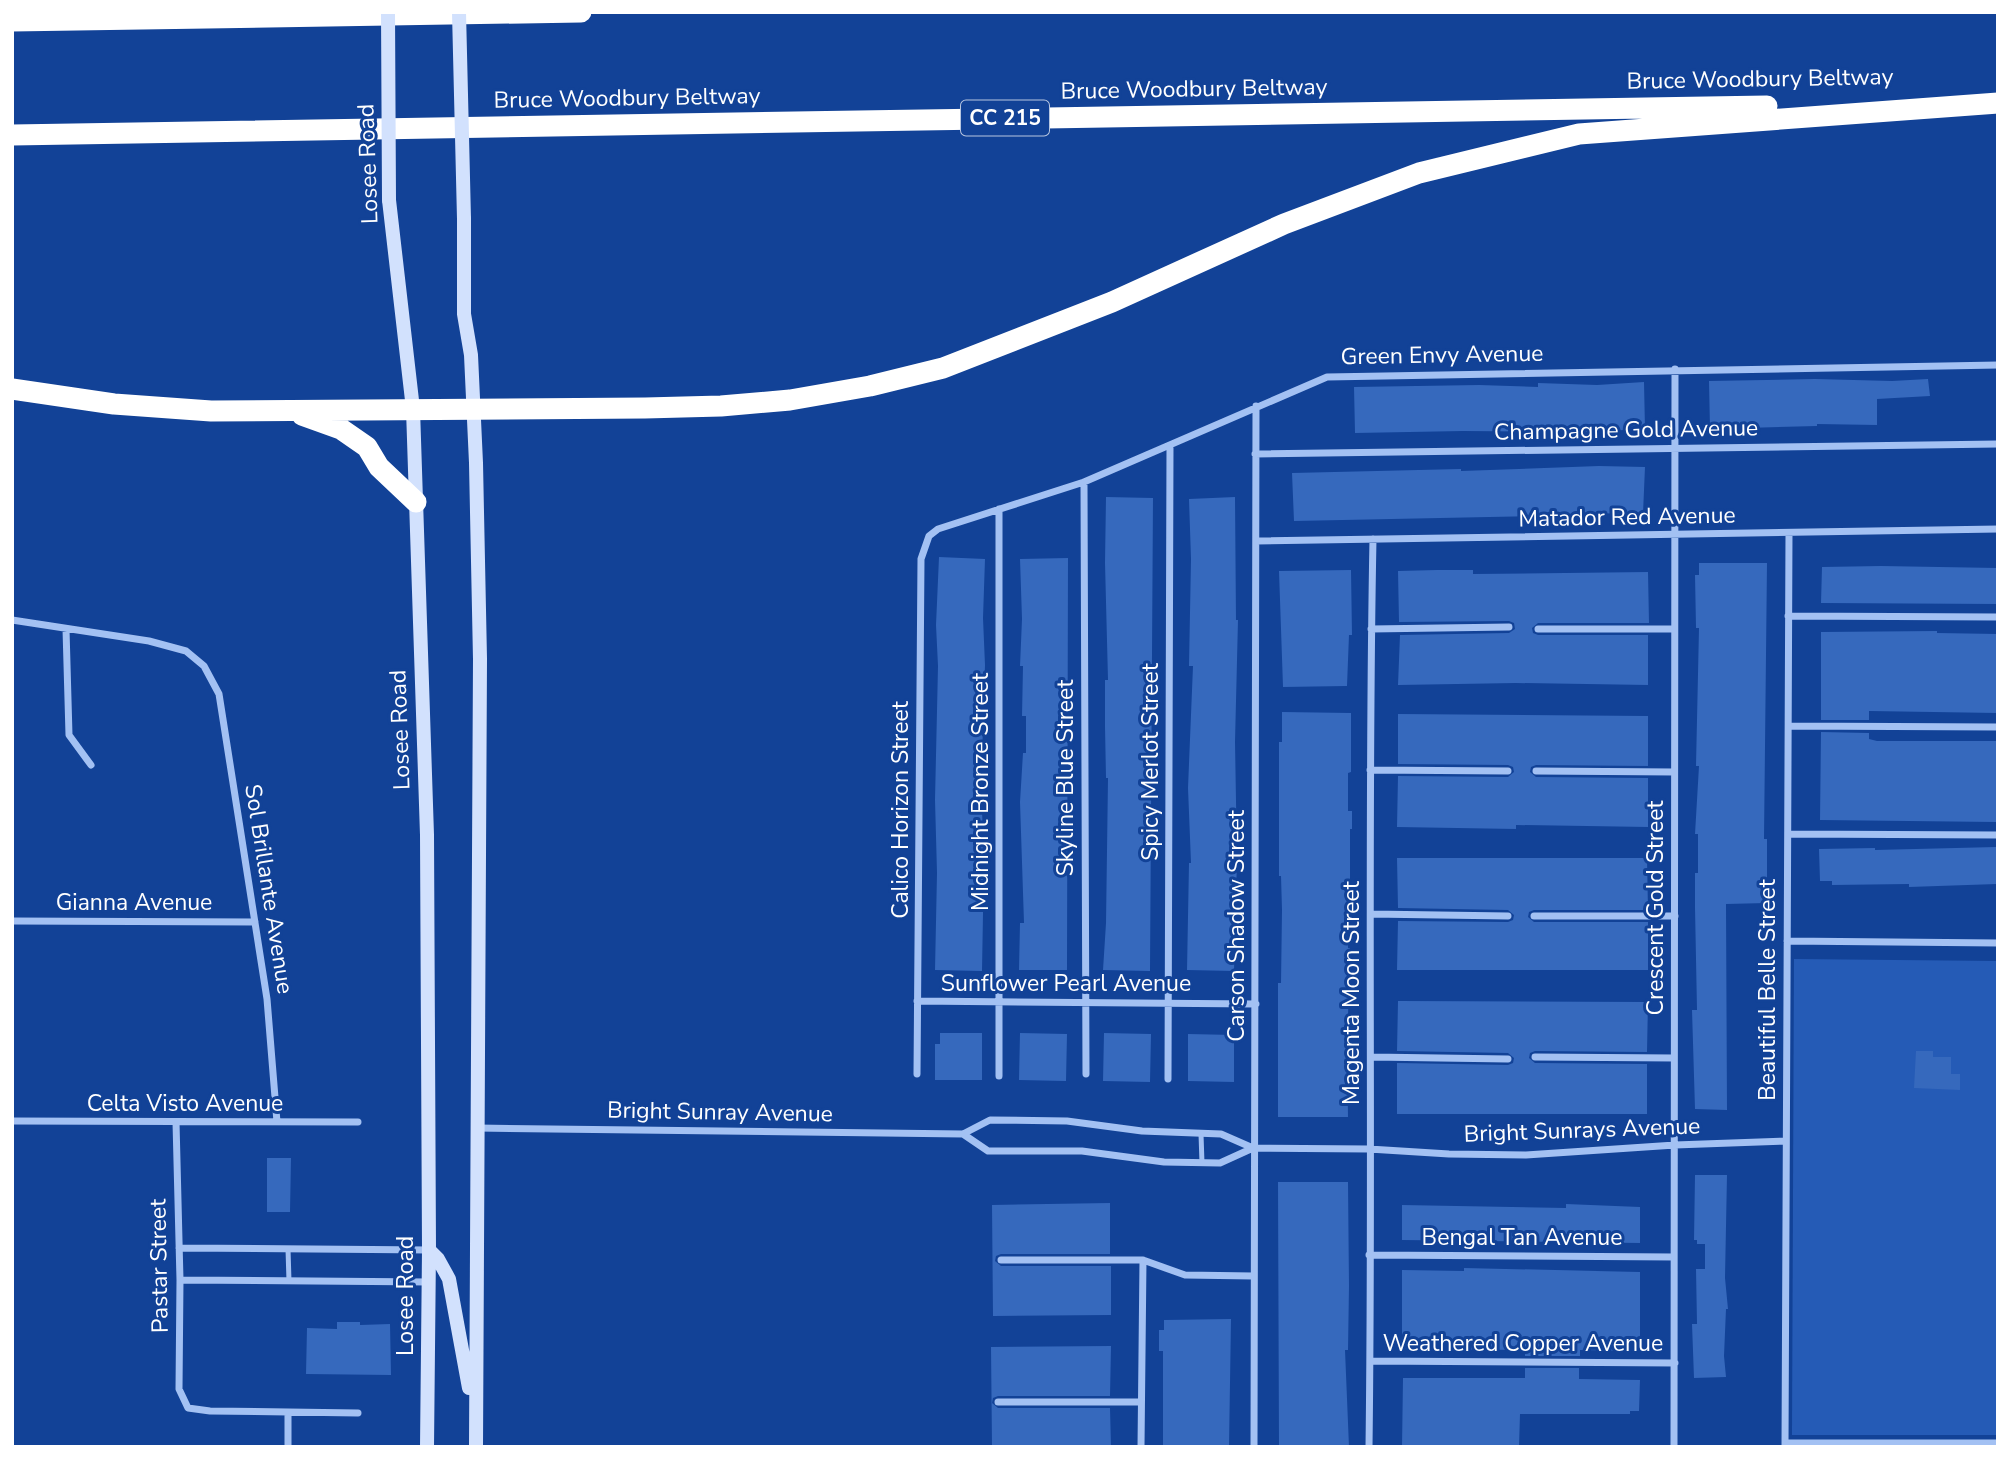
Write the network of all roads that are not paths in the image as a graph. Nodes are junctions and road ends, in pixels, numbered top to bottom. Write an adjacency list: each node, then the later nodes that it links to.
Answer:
1 (388, 12): 12 (main road, Losee Road, bridge)
2 (459, 12): 11 (main road, bridge)
3 (581, 12): 4 (highway)
4 (12, 22)
5 (1998, 102): 6 (highway, Bruce Woodbury Beltway / CC 215); 11 (highway)
6 (12, 135)
7 (1998, 365): 8 (street, Green Envy Avenue)
8 (1675, 369): 10 (street, Green Envy Avenue); 16 (street, Crescent Gold Street)
9 (12, 389): 13 (highway)
10 (1255, 406): 15 (street, Green Envy Avenue); 17 (street, Carson Shadow Street)
11 (473, 408): 12 (highway); 69 (main road)
12 (413, 409): 13 (highway); 19 (main road, Losee Road)
13 (290, 410): 19 (highway)
14 (1998, 444): 16 (street, Champagne Gold Avenue)
15 (1170, 446): 18 (street, Green Envy Avenue); 55 (street, Spicy Merlot Street)
16 (1676, 449): 17 (street, Champagne Gold Avenue); 23 (street, Crescent Gold Street)
17 (1255, 454): 25 (street, Carson Shadow Street)
18 (1084, 482): 20 (street, Green Envy Avenue); 54 (street, Skyline Blue Street)
19 (416, 502): 79 (main road, Losee Road)
20 (999, 509): 26 (street, Green Envy Avenue); 53 (street, Midnight Bronze Street)
21 (1998, 529): 22 (street, Matador Red Avenue)
22 (1789, 533): 23 (street, Matador Red Avenue); 27 (street, Beautiful Belle Street)
23 (1673, 536): 24 (street, Matador Red Avenue); 34 (street, Crescent Gold Street)
24 (1373, 539): 25 (street, Matador Red Avenue); 32 (street, Magenta Moon Street)
25 (1256, 541): 56 (street, Carson Shadow Street)
26 (925, 546): 52 (street, Calico Horizon Street)
27 (1788, 616): 28 (street); 35 (street, Beautiful Belle Street)
28 (1998, 617)
29 (12, 620): 31 (street)
30 (1509, 627): 32 (street)
31 (66, 629): 37 (street); 49 (street, Sol Brillante Avenue)
32 (1371, 629): 38 (street, Magenta Moon Street)
33 (1538, 629): 34 (street)
34 (1674, 629): 41 (street, Crescent Gold Street)
35 (1789, 726): 36 (street); 42 (street, Beautiful Belle Street)
36 (1998, 727)
37 (91, 765)
38 (1370, 770): 39 (street); 44 (street, Magenta Moon Street)
39 (1508, 771)
40 (1536, 771): 41 (street)
41 (1674, 772): 47 (street, Crescent Gold Street)
42 (1788, 834): 43 (street); 50 (street, Beautiful Belle Street)
43 (1998, 835)
44 (1371, 915): 45 (street); 57 (street, Magenta Moon Street)
45 (1508, 916)
46 (1534, 916): 47 (street)
47 (1675, 916): 59 (street, Crescent Gold Street)
48 (12, 921): 49 (street, Gianna Avenue)
49 (255, 922): 67 (street, Sol Brillante Avenue)
50 (1787, 941): 51 (street); 72 (street, Beautiful Belle Street)
51 (1998, 943)
52 (918, 1001): 53 (street, Sunflower Pearl Avenue); 61 (street, Calico Horizon Street)
53 (1000, 1002): 54 (street, Sunflower Pearl Avenue); 63 (street, Midnight Bronze Street)
54 (1084, 1002): 55 (street, Sunflower Pearl Avenue); 62 (street, Skyline Blue Street)
55 (1168, 1003): 56 (street, Sunflower Pearl Avenue); 64 (street, Spicy Merlot Street)
56 (1256, 1004): 74 (street, Carson Shadow Street)
57 (1372, 1057): 60 (street); 75 (street, Magenta Moon Street)
58 (1535, 1057): 59 (street)
59 (1674, 1058): 73 (street, Crescent Gold Street)
60 (1508, 1059)
61 (917, 1074)
62 (1086, 1074)
63 (999, 1076)
64 (1168, 1079)
65 (12, 1121): 66 (street, Celta Visto Avenue)
66 (176, 1122): 67 (street, Celta Visto Avenue); 77 (street, Pastar Street)
67 (277, 1122): 68 (street, Celta Visto Avenue)
68 (358, 1122)
69 (476, 1128): 70 (street, Bright Sunray Avenue); 94 (main road)
70 (963, 1134): 71 (street, Bright Sunray Avenue); 76 (street, Bright Sunray Avenue)
71 (1201, 1134): 74 (street, Bright Sunray Avenue); 76 (lane)
72 (1786, 1141): 73 (street, Bright Sunrays Avenue); 96 (street, Beautiful Belle Street)
73 (1675, 1145): 75 (street, Bright Sunrays Avenue); 81 (street, Crescent Gold Street)
74 (1254, 1148): 75 (street, Bright Sunrays Avenue); 76 (street, Bright Sunray Avenue); 84 (street, Carson Shadow Street)
75 (1369, 1149): 80 (street, Magenta Moon Street)
76 (1202, 1163)
77 (178, 1248): 78 (street); 85 (street, Pastar Street)
78 (288, 1249): 79 (street); 86 (lane)
79 (429, 1250): 87 (main road, Losee Road); 94 (main road)
80 (1370, 1255): 81 (street, Bengal Tan Avenue); 88 (street, Magenta Moon Street)
81 (1674, 1257): 89 (street, Crescent Gold Street)
82 (1001, 1260): 83 (street)
83 (1143, 1260): 84 (street); 91 (street)
84 (1253, 1276): 102 (street, Carson Shadow Street)
85 (180, 1280): 86 (street); 92 (street, Pastar Street)
86 (289, 1281): 87 (street)
87 (429, 1282): 99 (main road, Losee Road)
88 (1370, 1362): 89 (street, Weathered Copper Avenue); 103 (street, Magenta Moon Street)
89 (1675, 1363): 104 (street, Crescent Gold Street)
90 (998, 1402): 91 (street)
91 (1141, 1402): 101 (street)
92 (288, 1412): 93 (street); 98 (street)
93 (358, 1413)
94 (476, 1424): 100 (main road)
95 (1998, 1443): 97 (street)
96 (1785, 1445): 97 (street)
97 (1938, 1445)
98 (288, 1447)
99 (427, 1447)
100 (476, 1447)
101 (1141, 1447)
102 (1254, 1447)
103 (1369, 1447)
104 (1674, 1447)

